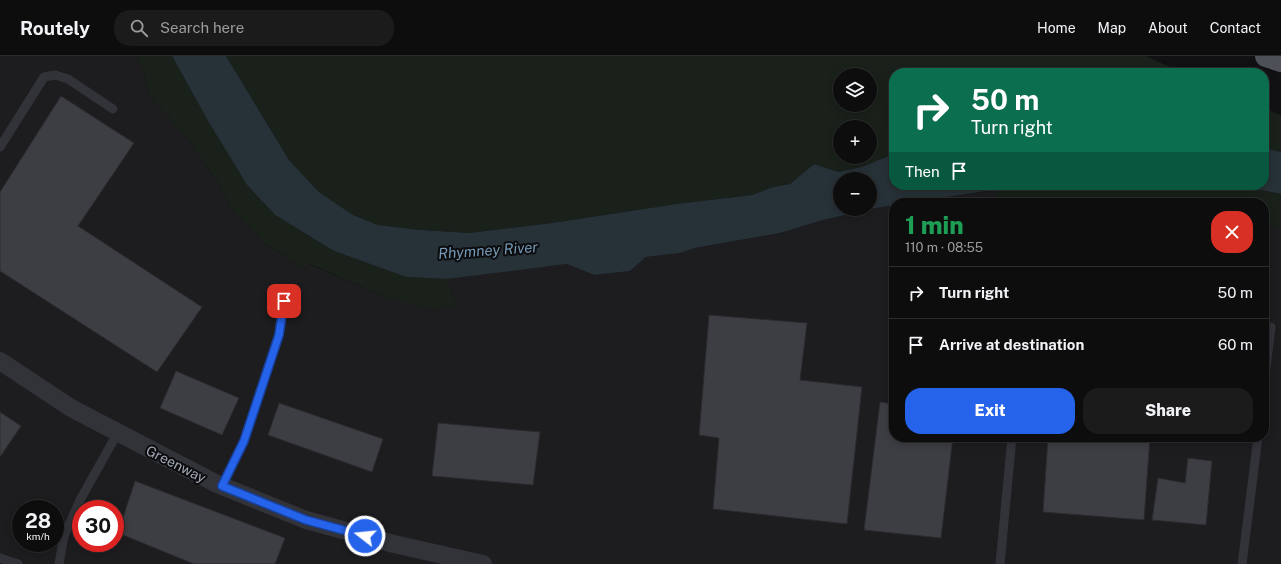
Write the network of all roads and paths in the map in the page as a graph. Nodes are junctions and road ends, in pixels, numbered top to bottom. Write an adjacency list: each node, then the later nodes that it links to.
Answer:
1 (1266, 56): 2 (main road)
2 (1281, 61)
3 (112, 109): 4 (lane)
4 (0, 147)
5 (284, 301): 12 (lane)
6 (1271, 327): 7 (lane)
7 (1269, 343)
8 (0, 361): 9 (street, Greenway)
9 (117, 434): 12 (street, Greenway); 16 (lane)
10 (1012, 442): 18 (lane)
11 (1257, 442): 19 (lane)
12 (222, 486): 14 (street, Greenway)
13 (0, 558): 15 (lane)
14 (451, 561): 17 (street, Greenway)
15 (18, 564)
16 (59, 564)
17 (483, 564)
18 (1000, 564)
19 (1242, 564)

